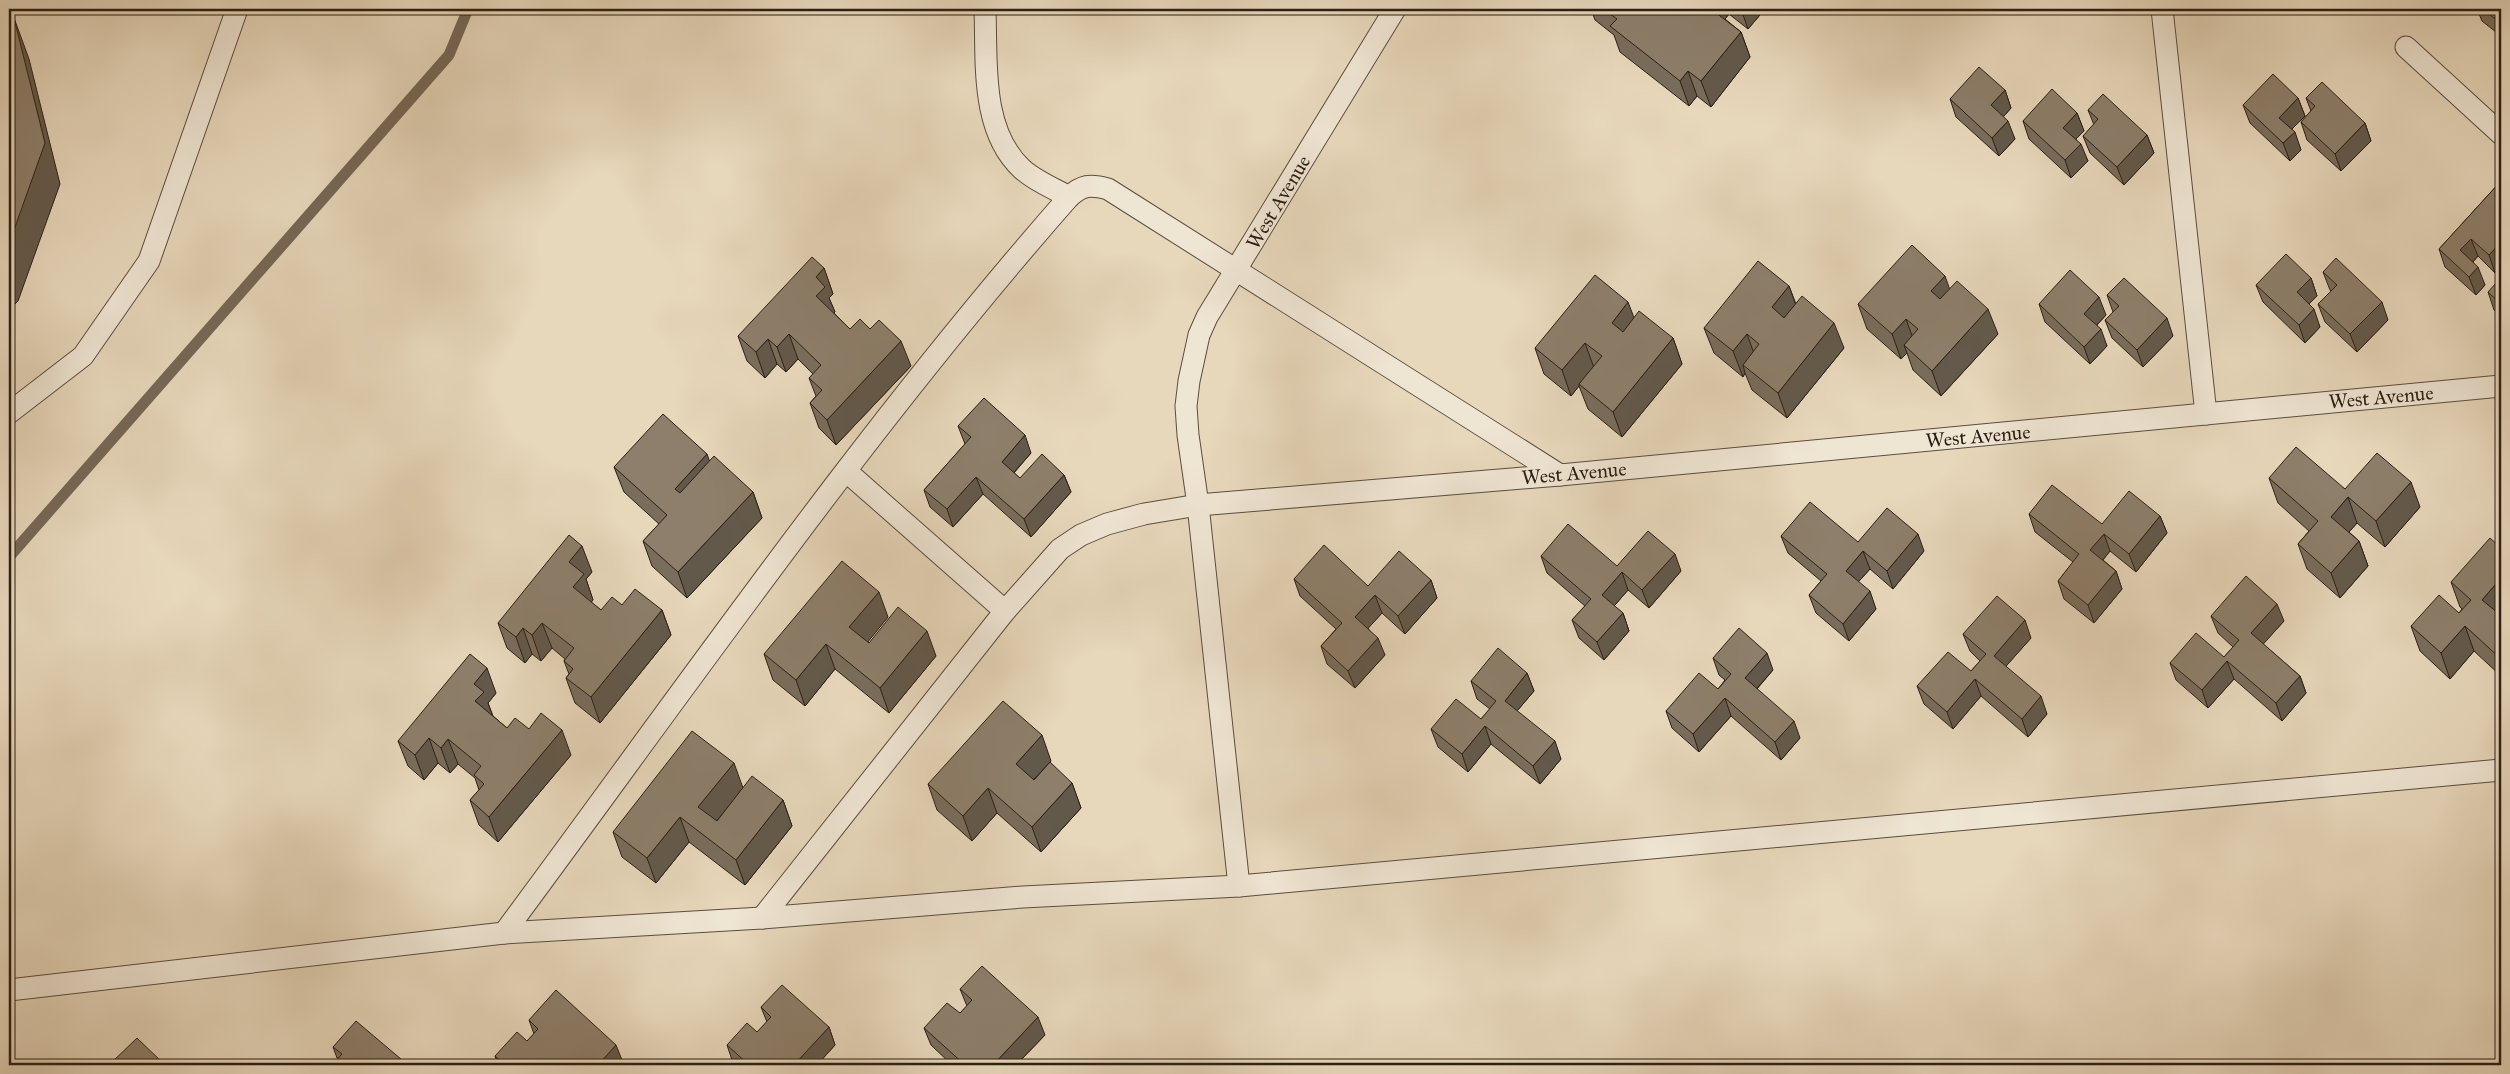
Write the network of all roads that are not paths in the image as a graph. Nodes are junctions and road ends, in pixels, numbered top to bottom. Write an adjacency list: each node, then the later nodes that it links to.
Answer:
1 (237, 9): 10 (lane)
2 (985, 9): 7 (lane)
3 (1395, 9): 8 (lane, West Avenue)
4 (2162, 9): 11 (lane)
5 (2406, 48): 6 (lane)
6 (2501, 134)
7 (1068, 197): 8 (lane); 12 (lane)
8 (1237, 269): 13 (lane); 14 (lane, West Avenue)
9 (2501, 386): 11 (lane, West Avenue)
10 (9, 413)
11 (2206, 414): 13 (lane, West Avenue)
12 (846, 471): 15 (lane); 19 (lane)
13 (1560, 475): 14 (lane, West Avenue)
14 (1198, 505): 15 (lane); 17 (lane)
15 (1005, 610): 18 (lane)
16 (2501, 770): 17 (lane)
17 (1239, 886): 18 (lane)
18 (762, 918): 19 (lane)
19 (504, 933): 20 (lane)
20 (9, 990)

